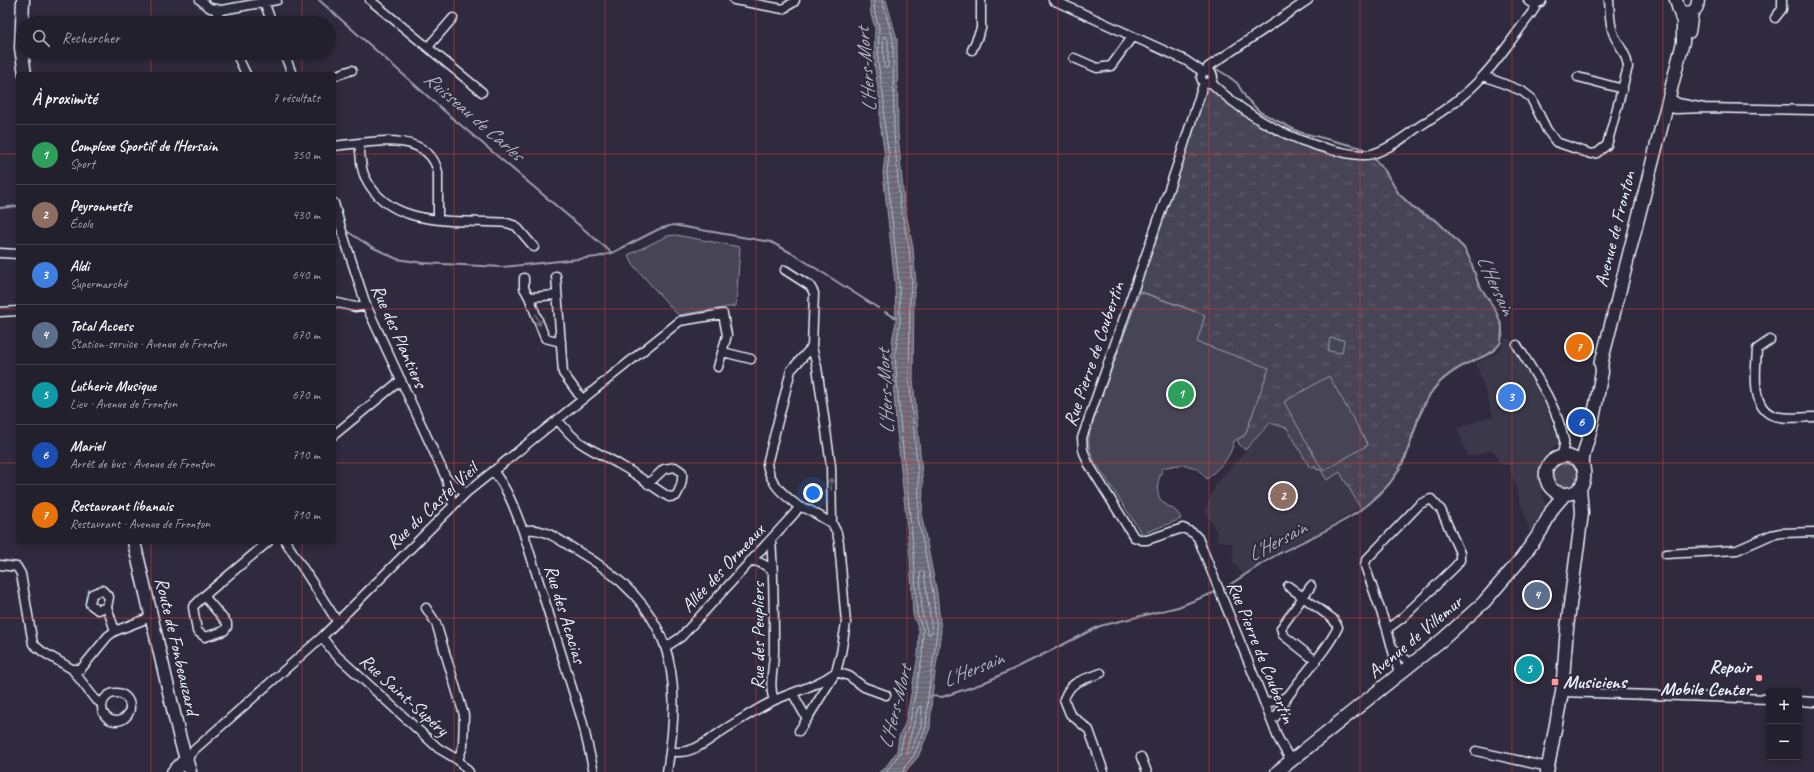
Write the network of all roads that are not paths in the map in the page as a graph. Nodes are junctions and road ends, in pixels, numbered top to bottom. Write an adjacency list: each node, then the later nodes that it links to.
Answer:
1 (23, 0): 18 (main road)
2 (200, 0): 16 (street)
3 (277, 0): 14 (street)
4 (370, 0): 24 (street)
5 (739, 0): 6 (street)
6 (795, 0)
7 (981, 0): 25 (street)
8 (1053, 0): 23 (street)
9 (1308, 0): 31 (street)
10 (1609, 0): 39 (street)
11 (1698, 0): 17 (main road, Avenue de Fronton)
12 (1782, 0): 22 (street)
13 (1535, 1): 36 (street)
14 (264, 2): 16 (street); 20 (street)
15 (1675, 4): 17 (main road); 41 (main road, Avenue de Fronton)
16 (215, 9): 19 (street)
17 (1692, 12): 41 (main road, Avenue de Fronton)
18 (22, 16)
19 (218, 16)
20 (269, 16)
21 (453, 18): 24 (street)
22 (1775, 18)
23 (1132, 37): 26 (street); 31 (street)
24 (428, 47): 40 (street)
25 (972, 50)
26 (1074, 58)
27 (23, 60): 32 (main road)
28 (239, 60): 33 (street)
29 (287, 60): 34 (street)
30 (352, 70): 35 (street)
31 (1205, 71): 38 (street)
32 (25, 72)
33 (245, 72)
34 (291, 72)
35 (336, 75)
36 (1484, 76): 38 (street); 39 (street)
37 (1578, 77): 39 (street)
38 (1207, 82): 125 (street, Rue Pierre de Coubertin)
39 (1623, 89)
40 (482, 92)
41 (1667, 104): 42 (street); 66 (main road, Avenue de Fronton)
42 (1814, 110)
43 (359, 144): 44 (street); 46 (street); 46 (street)
44 (336, 146)
45 (336, 209): 56 (street, Rue des Plantiers)
46 (438, 219): 47 (street)
47 (534, 247)
48 (0, 254): 49 (street)
49 (16, 254)
50 (786, 270): 62 (street)
51 (556, 276): 53 (street)
52 (524, 278): 54 (street)
53 (557, 295): 54 (street); 60 (street)
54 (529, 297): 60 (street, one-way to 60)
55 (336, 302): 56 (street)
56 (366, 305): 69 (street, Rue des Plantiers)
57 (16, 311): 58 (street)
58 (0, 312)
59 (1770, 340): 71 (street)
60 (561, 342): 70 (street)
61 (1517, 345): 74 (street)
62 (812, 347): 65 (street); 68 (street)
63 (723, 352): 64 (street); 67 (street); 70 (street, Rue du Castel Vieil)
64 (751, 359)
65 (800, 361): 68 (street); 84 (street)
66 (1602, 361): 74 (main road, Avenue de Fronton); 75 (main road, Avenue de Fronton)
67 (718, 367)
68 (817, 367): 86 (street, one-way to 68)
69 (401, 380): 73 (street); 77 (street, Rue des Plantiers)
70 (582, 399): 72 (street, Rue du Castel Vieil)
71 (1814, 417)
72 (558, 420): 76 (street, Rue du Castel Vieil); 78 (street)
73 (336, 433)
74 (1566, 456): 75 (main road); 80 (main road, Avenue de Fronton)
75 (1583, 467): 79 (main road, Avenue de Fronton)
76 (493, 471): 81 (street, Rue du Castel Vieil); 88 (street, Rue des Acacias)
77 (446, 478): 81 (street, Rue des Plantiers); 83 (street, Rue des Plantiers)
78 (648, 484)
79 (1580, 487): 82 (main road); 87 (main road, Avenue de Fronton)
80 (1551, 488): 82 (main road); 85 (main road)
81 (466, 493): 83 (street, Rue du Castel Vieil)
82 (1567, 494): 85 (main road, Avenue de Villemur); 87 (main road, Avenue de Fronton)
83 (454, 505): 105 (street, Rue du Castel Vieil)
84 (799, 507): 86 (street); 90 (street, Allée des Ormeaux)
85 (1553, 508): 112 (main road, Avenue de Villemur)
86 (832, 523): 114 (street)
87 (1580, 525): 117 (main road, Avenue de Fronton)
88 (523, 532): 109 (street); 141 (street, Rue des Acacias)
89 (1814, 532): 94 (street)
90 (771, 540): 95 (street, Allée des Ormeaux); 97 (street, Rue des Peupliers)
91 (134, 544): 104 (main road, Route de Fonbeauzard)
92 (266, 544): 100 (street)
93 (287, 544): 105 (street)
94 (1666, 554)
95 (750, 561): 97 (street, Rue des Peupliers); 109 (street, Allée des Ormeaux)
96 (0, 565): 113 (street)
97 (773, 572): 122 (street, Rue des Peupliers)
98 (1288, 586): 101 (street)
99 (1311, 586): 101 (street)
100 (204, 596): 100 (street)
101 (1304, 597): 111 (street); 111 (street)
102 (108, 607): 107 (street)
103 (426, 608): 134 (street)
104 (151, 617): 107 (street); 133 (main road, Route de Fonbeauzard)
105 (337, 621): 108 (street, Rue du Castel Vieil)
106 (1387, 629): 106 (street); 110 (street)
107 (115, 631): 113 (street)
108 (322, 637): 133 (street, Rue du Castel Vieil); 134 (street, Rue Saint-Supéry)
109 (666, 647): 130 (street)
110 (1392, 647): 112 (street); 115 (street)
111 (1316, 660): 120 (street)
112 (1411, 664): 115 (main road, Avenue de Villemur)
113 (72, 669): 126 (street)
114 (836, 672): 118 (street); 119 (street); 127 (street)
115 (1401, 672): 135 (main road, Avenue de Villemur)
116 (1101, 673): 142 (street)
117 (1562, 692): 121 (street); 136 (main road, Avenue de Fronton)
118 (793, 694): 122 (street); 127 (street)
119 (886, 695)
120 (1289, 695): 125 (street); 128 (street)
121 (1766, 699)
122 (774, 700): 130 (street)
123 (1802, 701): 124 (street)
124 (1814, 702)
125 (1265, 703): 128 (street, Rue Pierre de Coubertin)
126 (102, 704)
127 (807, 719): 129 (street)
128 (1272, 719): 135 (street, Rue Pierre de Coubertin)
129 (799, 731)
130 (671, 751): 137 (street)
131 (1476, 751): 136 (street)
132 (1141, 756): 143 (street)
133 (187, 758): 138 (main road); 139 (main road, Route de Fonbeauzard)
134 (458, 760): 140 (street, Rue Saint-Supéry)
135 (1291, 761): 144 (main road, Avenue de Villemur)
136 (1547, 770)
137 (667, 771)
138 (172, 772)
139 (190, 772)
140 (469, 772)
141 (594, 772)
142 (1104, 772)
143 (1147, 772)
144 (1277, 772)

